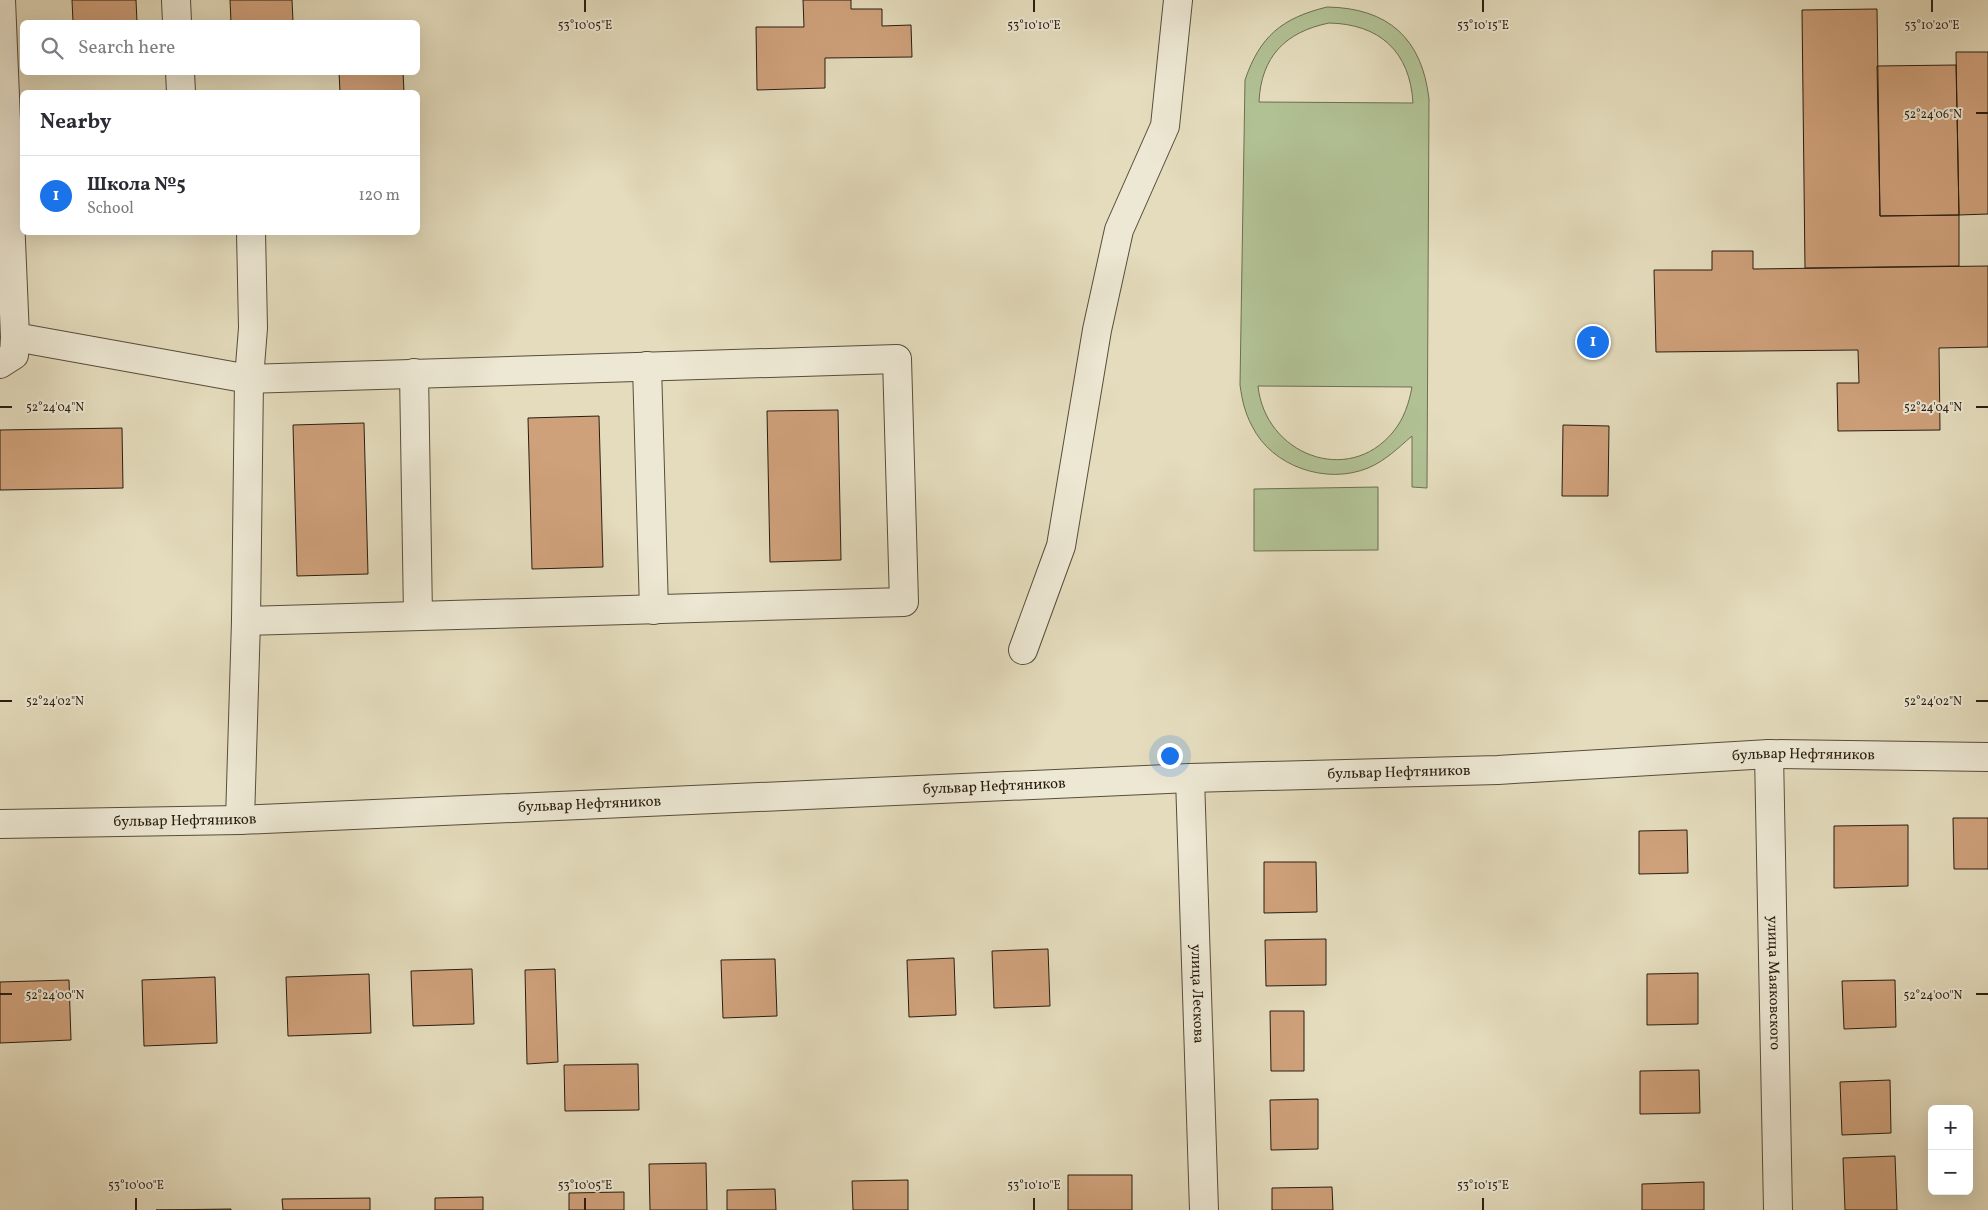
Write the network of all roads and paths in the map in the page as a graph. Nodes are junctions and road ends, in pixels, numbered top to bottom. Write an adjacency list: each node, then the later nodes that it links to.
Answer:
1 (1, 0): 7 (street)
2 (176, 0): 4 (street)
3 (1178, 0): 17 (street)
4 (177, 20)
5 (180, 75): 6 (street)
6 (181, 90)
7 (15, 141): 9 (street)
8 (251, 235): 13 (street)
9 (15, 337): 10 (street); 13 (street)
10 (0, 364)
11 (647, 366): 12 (street); 14 (street); 14 (street)
12 (414, 373): 13 (street); 15 (street)
13 (249, 379): 16 (street)
14 (654, 610): 15 (street)
15 (418, 616): 16 (street)
16 (246, 621): 21 (street)
17 (1023, 650)
18 (1769, 754): 19 (street, бульвар Нефтяников); 20 (street, бульвар Нефтяников); 24 (street, улица Маяковского)
19 (1988, 757)
20 (1190, 778): 21 (street, бульвар Нефтяников); 23 (street, улица Лескова)
21 (240, 820): 22 (street, бульвар Нефтяников)
22 (0, 824)
23 (1204, 1210)
24 (1778, 1210)

